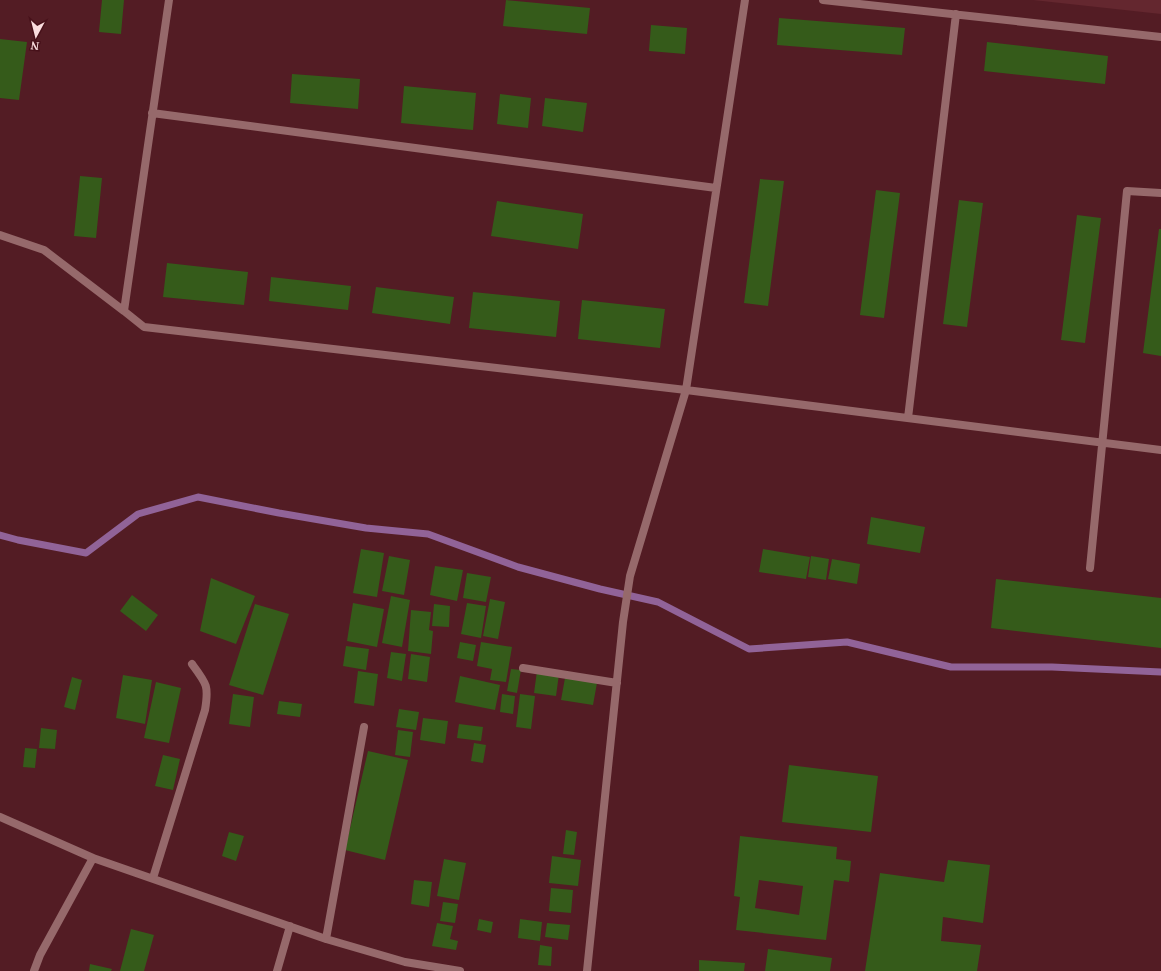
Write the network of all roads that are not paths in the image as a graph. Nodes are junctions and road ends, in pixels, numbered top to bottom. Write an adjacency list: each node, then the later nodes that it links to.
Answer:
1 (168, 0): 6 (street)
2 (745, 0): 7 (street)
3 (823, 0): 4 (street)
4 (956, 14): 5 (street); 12 (street)
5 (1161, 36)
6 (152, 113): 7 (street); 10 (street)
7 (716, 188): 11 (street)
8 (1161, 194): 13 (street)
9 (0, 234): 10 (street)
10 (124, 311): 11 (street)
11 (686, 390): 12 (street); 18 (street)
12 (908, 418): 13 (street)
13 (1102, 443): 14 (street); 15 (street)
14 (1161, 450)
15 (1090, 568)
16 (192, 664): 22 (street)
17 (523, 668): 18 (street)
18 (617, 682): 30 (street)
19 (364, 727): 24 (street)
20 (0, 817): 21 (street)
21 (93, 858): 22 (street); 26 (street)
22 (152, 878): 23 (street)
23 (290, 926): 24 (street); 27 (street)
24 (326, 939): 25 (street)
25 (405, 962): 28 (street); 29 (street)
26 (34, 971)
27 (277, 971)
28 (404, 971)
29 (460, 971)
30 (587, 971)

